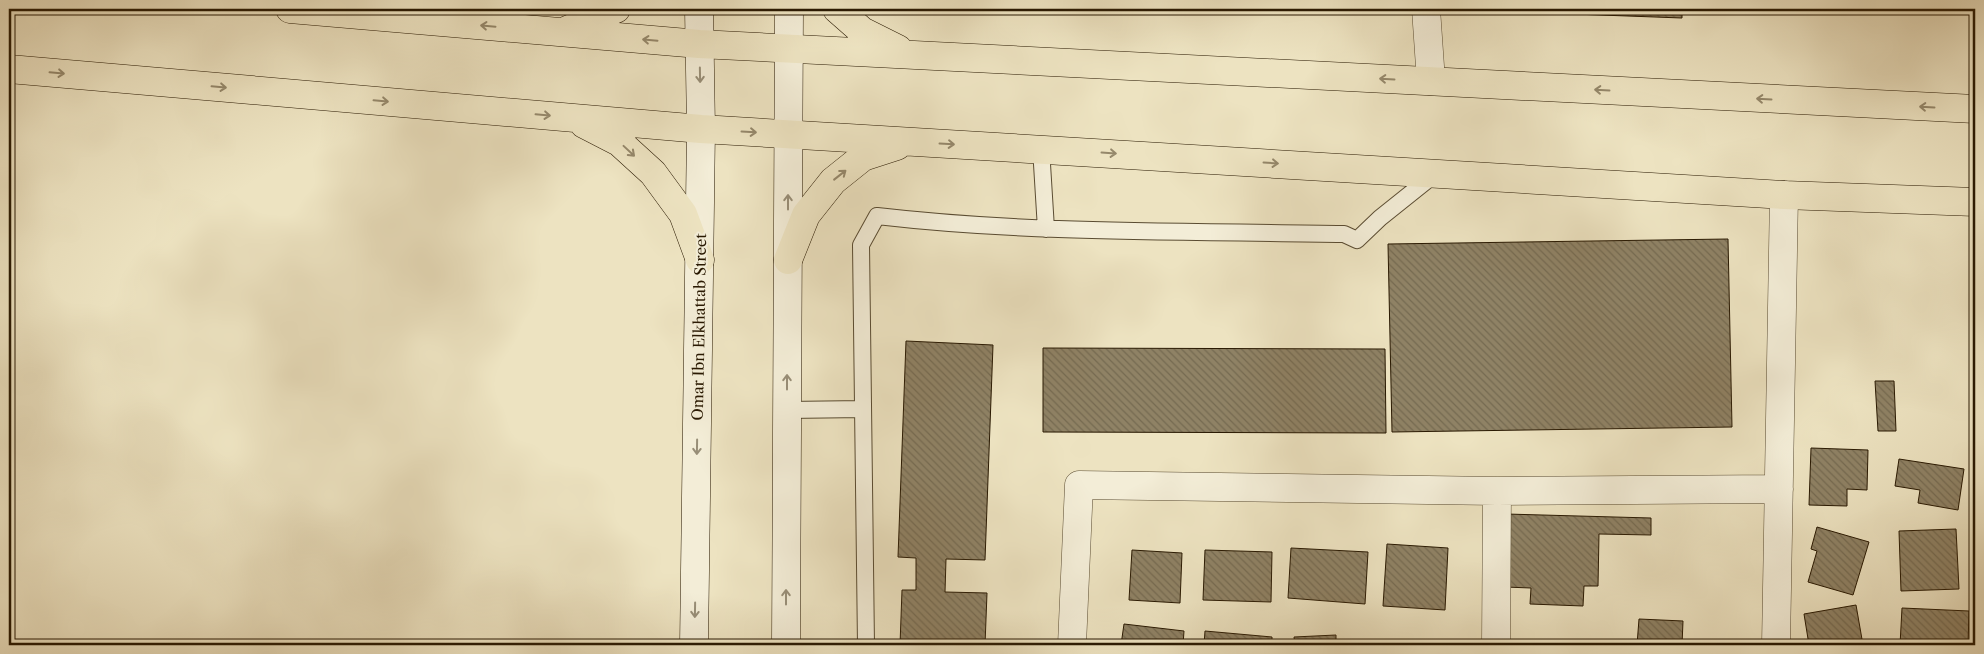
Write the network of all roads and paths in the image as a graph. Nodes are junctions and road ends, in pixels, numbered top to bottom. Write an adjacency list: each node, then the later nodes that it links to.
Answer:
1 (290, 9): 7 (main road, one-way to 1)
2 (616, 9): 7 (main road)
3 (699, 9): 8 (street, Omar Ibn Elkhattab Street)
4 (789, 9): 9 (street)
5 (836, 9): 10 (main road)
6 (1426, 9): 12 (street)
7 (563, 32): 8 (main road, one-way to 7)
8 (699, 44): 9 (main road); 15 (street, Omar Ibn Elkhattab Street, one-way to 15)
9 (789, 48): 10 (main road); 16 (street)
10 (908, 54): 12 (main road, one-way to 10)
11 (9, 69): 14 (main road, one-way to 14)
12 (1431, 81): 13 (main road, one-way to 12)
13 (1975, 110)
14 (572, 118): 15 (main road); 23 (main road, one-way to 23)
15 (701, 129): 16 (main road, one-way to 16); 23 (street, Omar Ibn Elkhattab Street)
16 (789, 135): 17 (main road); 24 (street, one-way to 16)
17 (909, 142): 18 (main road, one-way to 18); 24 (main road, one-way to 17)
18 (1041, 148): 19 (main road, one-way to 19); 22 (lane)
19 (1436, 173): 20 (main road); 22 (lane)
20 (1784, 195): 21 (main road); 27 (street)
21 (1975, 202)
22 (1046, 229): 25 (lane)
23 (700, 260): 29 (street, Omar Ibn Elkhattab Street, one-way to 29)
24 (788, 260): 26 (street, one-way to 24)
25 (863, 409): 26 (lane); 31 (lane)
26 (787, 410): 30 (street, one-way to 26)
27 (1779, 489): 28 (street); 34 (street)
28 (1497, 491): 32 (street); 33 (street)
29 (694, 645)
30 (786, 645)
31 (866, 645)
32 (1072, 645)
33 (1496, 645)
34 (1776, 645)

